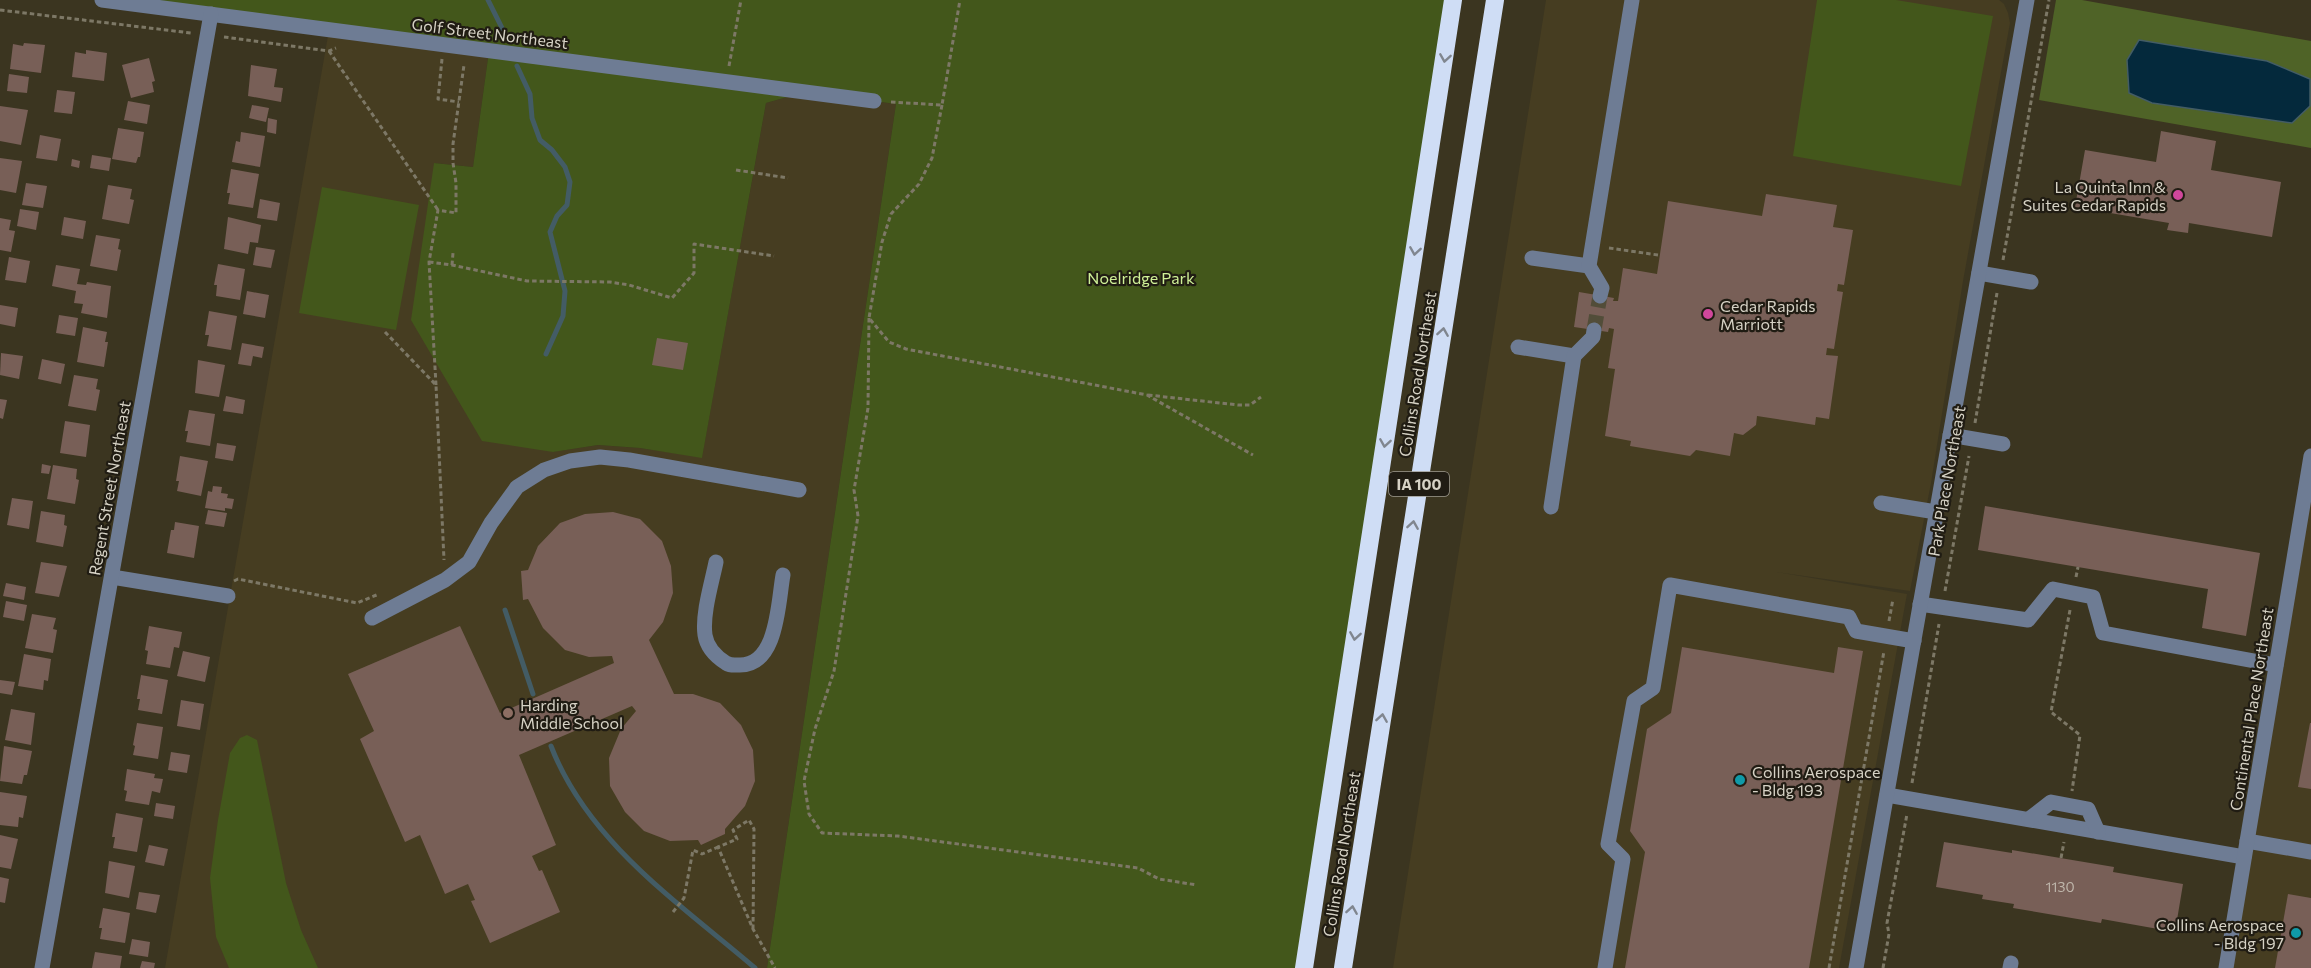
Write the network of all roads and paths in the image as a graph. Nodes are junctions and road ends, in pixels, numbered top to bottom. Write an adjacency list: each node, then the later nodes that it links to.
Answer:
1 (102, 0): 10 (street, Golf Street Northeast)
2 (741, 0): 16 (path)
3 (960, 0): 19 (path)
4 (1454, 0): 83 (highway, Collins Road Northeast / IA 100, one-way to 83)
5 (1495, 0): 84 (highway, Collins Road Northeast / IA 100, one-way to 5)
6 (1632, 0): 23 (street)
7 (2027, 0): 31 (street, Park Place Northeast)
8 (2049, 0): 32 (path, Park Place Northeast)
9 (0, 10): 11 (path)
10 (211, 14): 11 (street, Regent Street Northeast); 12 (street, Golf Street Northeast)
11 (206, 35): 15 (path); 55 (street, Regent Street Northeast)
12 (443, 45): 14 (street, Golf Street Northeast); 18 (path)
13 (336, 48): 15 (path)
14 (467, 48): 16 (street, Golf Street Northeast); 18 (path)
15 (330, 51): 22 (path)
16 (727, 81): 17 (street, Golf Street Northeast)
17 (874, 101): 19 (path)
18 (459, 102): 22 (path)
19 (942, 105): 35 (path)
20 (736, 170): 21 (path)
21 (788, 178)
22 (438, 210): 28 (path)
23 (1593, 245): 25 (path); 30 (street)
24 (453, 253): 29 (path)
25 (1658, 255)
26 (774, 256): 29 (path)
27 (1532, 258): 30 (street)
28 (429, 262): 29 (path); 40 (path)
29 (452, 264)
30 (1589, 266): 34 (street)
31 (1979, 273): 32 (street); 43 (street, Park Place Northeast)
32 (2000, 276): 33 (street); 44 (path, Park Place Northeast)
33 (2031, 282)
34 (1600, 296)
35 (869, 318): 41 (path); 78 (path)
36 (1594, 330): 39 (street)
37 (385, 332): 40 (path)
38 (1518, 347): 39 (street)
39 (1574, 356): 50 (street)
40 (436, 385): 56 (path)
41 (1147, 395): 42 (path); 46 (path)
42 (1261, 397)
43 (1950, 435): 44 (street); 51 (street, Park Place Northeast)
44 (1972, 439): 45 (street); 62 (path, Park Place Northeast)
45 (2002, 444)
46 (1253, 455)
47 (2311, 456): 66 (street, Continental Place Northeast)
48 (799, 490): 56 (street)
49 (1881, 503): 51 (street)
50 (1551, 507)
51 (1936, 512): 61 (street, Park Place Northeast)
52 (716, 562): 54 (street)
53 (2078, 567): 57 (path)
54 (783, 574)
55 (112, 578): 59 (street); 81 (street, Regent Street Northeast)
56 (445, 580): 63 (street)
57 (2073, 593): 62 (street); 66 (street); 69 (path)
58 (379, 594): 59 (path)
59 (223, 596)
60 (1893, 599): 64 (path)
61 (1920, 603): 62 (street); 65 (street, Park Place Northeast)
62 (1942, 607): 68 (path, Park Place Northeast)
63 (372, 618)
64 (1886, 637): 65 (street); 85 (street); 86 (path)
65 (1914, 641): 67 (street, Park Place Northeast)
66 (2276, 665): 73 (street, Continental Place Northeast)
67 (1887, 795): 68 (street); 87 (street, Park Place Northeast)
68 (1910, 798): 70 (street); 88 (path, Park Place Northeast)
69 (2070, 805): 70 (street); 72 (street)
70 (2029, 819): 71 (street)
71 (2066, 826): 72 (street); 77 (path)
72 (2098, 832): 76 (street)
73 (2247, 841): 75 (street); 76 (street, Continental Place Northeast)
74 (718, 847): 79 (path); 80 (path); 80 (path)
75 (2311, 852)
76 (2244, 857): 89 (street, Continental Place Northeast)
77 (2061, 858)
78 (1197, 885)
79 (673, 912)
80 (753, 929): 82 (path)
81 (42, 968)
82 (775, 968)
83 (1304, 968)
84 (1343, 968)
85 (1605, 968)
86 (1829, 968)
87 (1856, 968)
88 (1883, 968)
89 (2226, 968)

